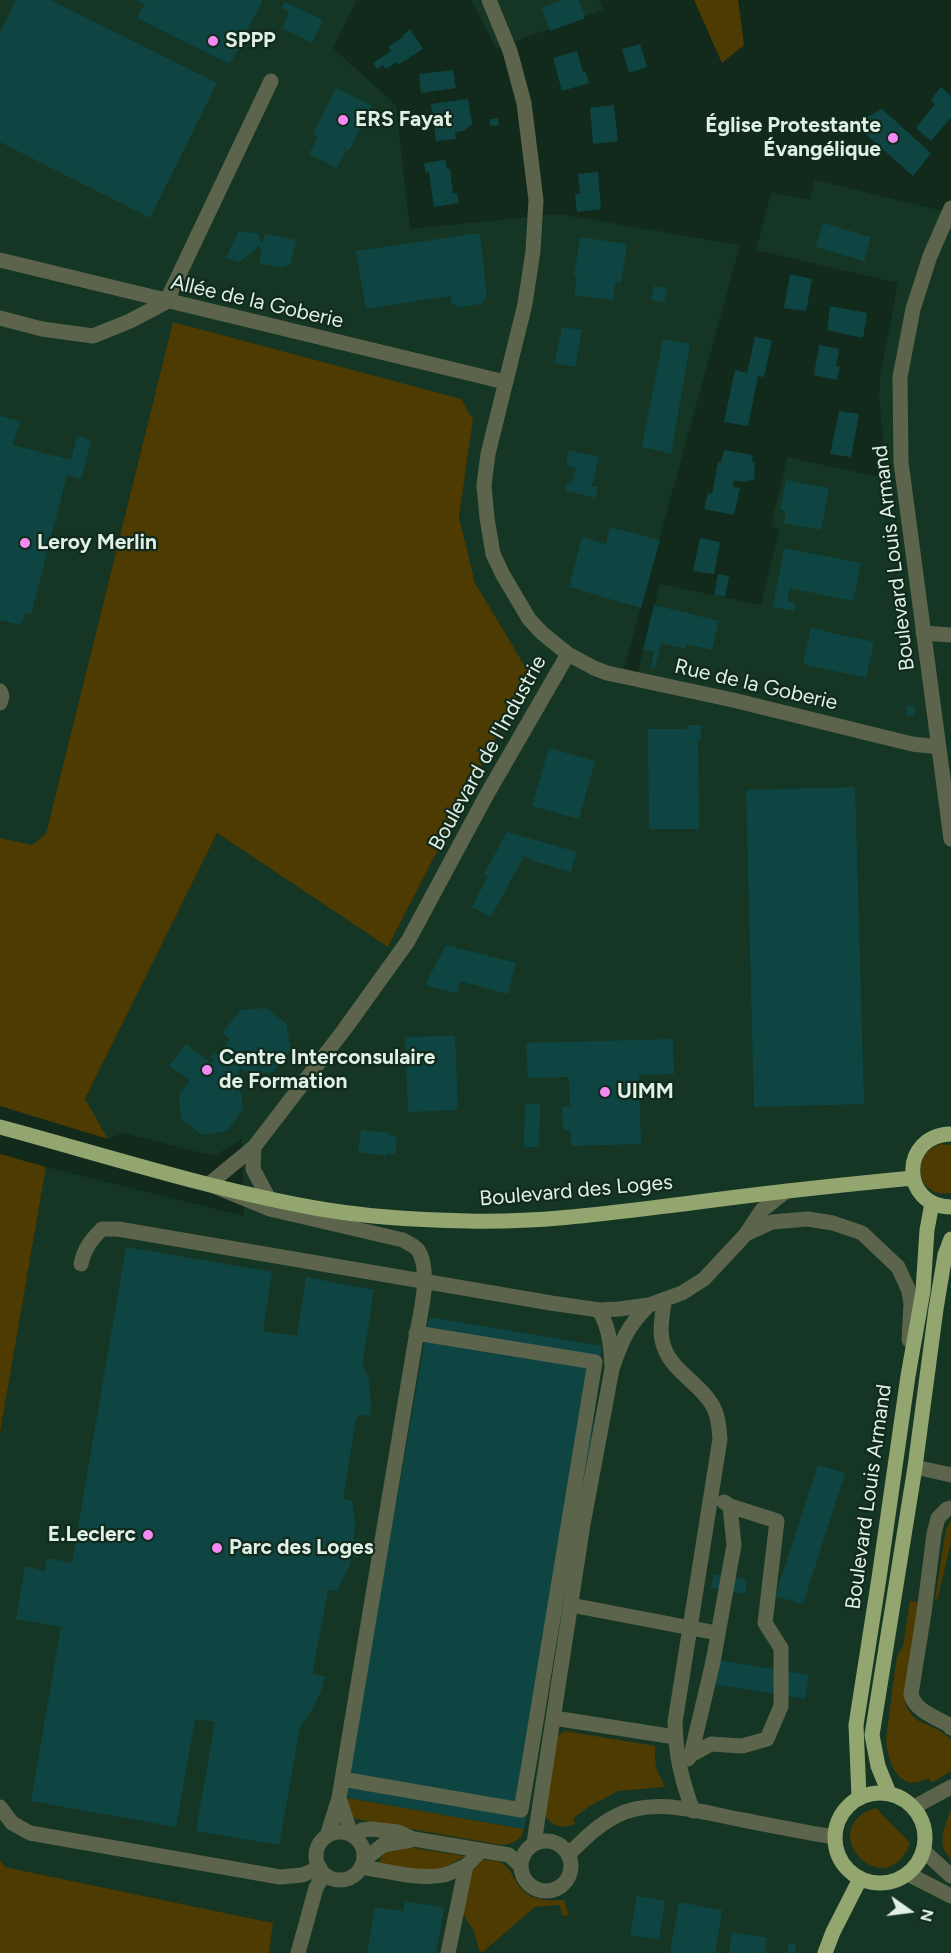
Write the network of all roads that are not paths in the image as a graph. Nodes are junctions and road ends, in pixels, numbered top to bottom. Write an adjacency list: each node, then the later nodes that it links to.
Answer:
1 (489, 0): 7 (street, Boulevard de l'Industrie)
2 (271, 81): 5 (street)
3 (951, 208): 8 (street, Boulevard Louis Armand)
4 (0, 260): 5 (street, Allée de la Goberie)
5 (166, 302): 6 (street); 7 (street, Allée de la Goberie)
6 (0, 318)
7 (505, 382): 10 (street, Boulevard de l'Industrie)
8 (923, 633): 9 (street); 13 (street, Boulevard Louis Armand)
9 (951, 635)
10 (568, 654): 13 (street, Rue de la Goberie); 17 (street, Boulevard de l'Industrie)
11 (0, 691): 12 (street)
12 (0, 703)
13 (939, 747): 14 (street, Boulevard Louis Armand)
14 (951, 839)
15 (0, 1127): 19 (main road, Boulevard des Loges)
16 (950, 1131): 18 (main road)
17 (254, 1147): 19 (street, Boulevard de l'Industrie); 21 (street)
18 (913, 1178): 20 (main road, Boulevard des Loges); 22 (main road)
19 (209, 1184): 21 (main road, Boulevard des Loges); 27 (street)
20 (786, 1191): 21 (main road, Boulevard des Loges); 24 (street)
21 (268, 1198)
22 (932, 1203): 23 (main road); 32 (main road, Boulevard Louis Armand)
23 (951, 1207)
24 (746, 1233): 28 (street); 32 (street)
25 (951, 1239): 33 (main road, Boulevard Louis Armand)
26 (81, 1264): 27 (street)
27 (425, 1280): 29 (street); 30 (street)
28 (656, 1303): 29 (street); 31 (street); 35 (street)
29 (599, 1310): 31 (street)
30 (416, 1333): 46 (street); 46 (street)
31 (612, 1369): 38 (street)
32 (908, 1376): 49 (main road, Boulevard Louis Armand)
33 (915, 1467): 34 (street); 48 (main road, Boulevard Louis Armand)
34 (951, 1475)
35 (712, 1494): 36 (street); 39 (street)
36 (730, 1506): 40 (street); 44 (street)
37 (951, 1509): 42 (street)
38 (571, 1605): 39 (street); 41 (street)
39 (690, 1628): 40 (street); 43 (street)
40 (717, 1633): 44 (street)
41 (554, 1718): 43 (street); 58 (street)
42 (951, 1728)
43 (675, 1737): 45 (street)
44 (691, 1755): 45 (street)
45 (679, 1768): 53 (street)
46 (342, 1779): 50 (street)
47 (951, 1787): 52 (street)
48 (889, 1793): 49 (main road); 52 (main road)
49 (859, 1797): 56 (main road)
50 (339, 1798): 54 (street); 55 (street)
51 (0, 1807): 65 (street)
52 (914, 1807): 60 (main road)
53 (693, 1811): 56 (street); 61 (street)
54 (352, 1835): 55 (street); 57 (street); 62 (street)
55 (327, 1836): 65 (street)
56 (834, 1837): 68 (main road)
57 (414, 1839): 59 (street); 62 (street)
58 (534, 1843): 61 (street); 64 (street)
59 (482, 1851): 63 (street); 64 (street)
60 (924, 1851): 66 (main road); 67 (street)
61 (569, 1854): 64 (street)
62 (362, 1864): 63 (street); 65 (street)
63 (466, 1866): 71 (street)
64 (521, 1866)
65 (322, 1871): 70 (street)
66 (908, 1874): 68 (main road); 69 (street)
67 (951, 1876)
68 (861, 1879): 72 (main road)
69 (951, 1896)
70 (298, 1953)
71 (448, 1953)
72 (825, 1953)

